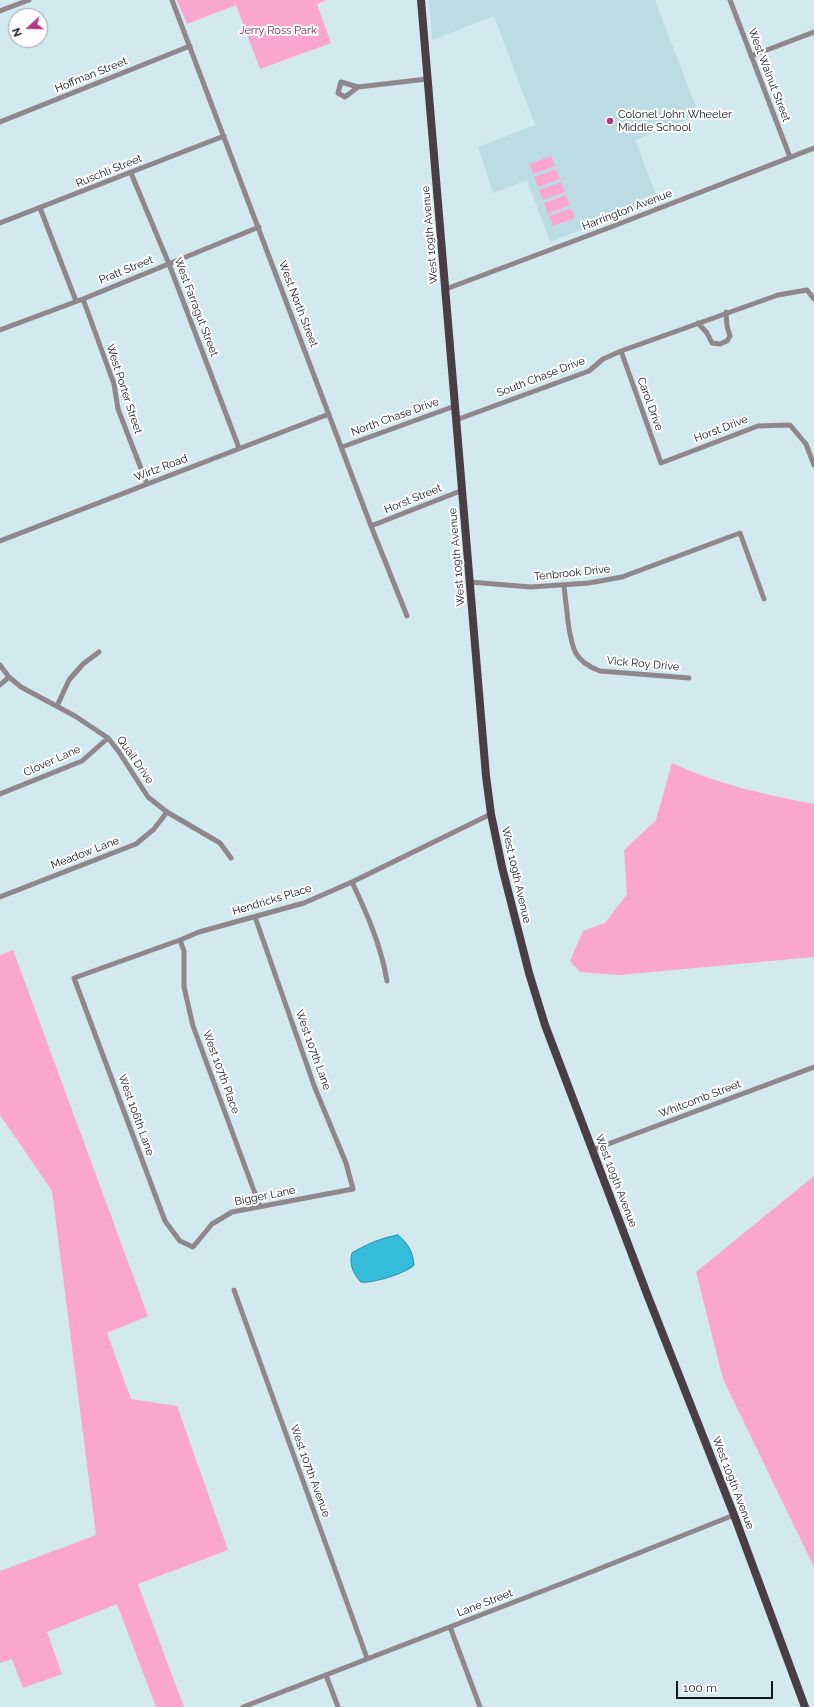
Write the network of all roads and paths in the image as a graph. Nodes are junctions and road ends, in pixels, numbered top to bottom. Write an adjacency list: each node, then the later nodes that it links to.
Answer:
1 (29, 0): 5 (street)
2 (172, 0): 7 (street, West North Street)
3 (421, 0): 9 (main road, West 109th Avenue)
4 (730, 0): 8 (street, West Walnut Street)
5 (0, 11)
6 (814, 32): 8 (street)
7 (190, 46): 11 (street, Hoffman Street); 12 (street, West North Street)
8 (751, 56): 14 (street, West Walnut Street)
9 (427, 79): 10 (street); 20 (main road, West 109th Avenue)
10 (358, 87)
11 (0, 122)
12 (224, 136): 15 (street, Ruschli Street); 18 (street, West North Street)
13 (814, 148): 14 (street, Harrington Avenue)
14 (790, 157): 20 (street, Harrington Avenue)
15 (131, 173): 16 (street, Ruschli Street); 19 (street, West Farragut Street)
16 (40, 208): 17 (street, Ruschli Street); 23 (street)
17 (0, 223)
18 (259, 227): 19 (street, Pratt Street); 29 (street, West North Street)
19 (168, 264): 21 (street, Pratt Street); 32 (street, West Farragut Street)
20 (446, 289): 28 (main road, West 109th Avenue)
21 (83, 299): 23 (street, Pratt Street); 35 (street, West Porter Street)
22 (814, 299): 24 (street, South Chase Drive)
23 (76, 301): 26 (street, Pratt Street)
24 (726, 312): 25 (street, South Chase Drive); 25 (street)
25 (698, 323): 27 (street, South Chase Drive)
26 (0, 330)
27 (621, 351): 30 (street, South Chase Drive); 33 (street, Carol Drive)
28 (455, 406): 30 (main road, West 109th Avenue); 31 (street, North Chase Drive)
29 (329, 414): 31 (street, West North Street); 32 (street, Wirtz Road)
30 (456, 420): 36 (main road, West 109th Avenue)
31 (342, 447): 37 (street, West North Street)
32 (239, 448): 35 (street, Wirtz Road)
33 (661, 463): 34 (street, Horst Drive)
34 (814, 465)
35 (148, 484): 38 (street, Wirtz Road)
36 (463, 490): 37 (street, Horst Street); 39 (main road, West 109th Avenue)
37 (371, 526): 42 (street, West North Street)
38 (0, 541)
39 (470, 582): 40 (street, Tenbrook Drive); 52 (main road, West 109th Avenue)
40 (564, 585): 41 (street, Tenbrook Drive); 46 (street, Vick Roy Drive)
41 (764, 599)
42 (407, 616)
43 (99, 652): 48 (street)
44 (0, 664): 45 (street, Quail Drive)
45 (9, 677): 47 (street); 48 (street, Quail Drive)
46 (689, 678)
47 (0, 685)
48 (57, 706): 49 (street, Quail Drive)
49 (108, 738): 50 (street, Clover Lane); 51 (street, Quail Drive)
50 (0, 794)
51 (167, 812): 53 (street, Quail Drive); 55 (street, Meadow Lane)
52 (491, 814): 54 (street, Hendricks Place); 61 (main road, West 109th Avenue)
53 (232, 858)
54 (352, 882): 56 (street, Hendricks Place); 59 (street)
55 (0, 897)
56 (255, 917): 57 (street, Hendricks Place); 62 (street, West 107th Lane)
57 (180, 940): 58 (street, Hendricks Place); 63 (street, West 107th Place)
58 (74, 978): 64 (street, West 106th Lane)
59 (387, 981)
60 (814, 1066): 61 (street, Whitcomb Street)
61 (592, 1150): 66 (main road, West 109th Avenue)
62 (353, 1189): 63 (street, Bigger Lane)
63 (260, 1207): 64 (street, Bigger Lane)
64 (193, 1247)
65 (234, 1290): 68 (street, West 107th Avenue)
66 (734, 1515): 67 (street, Lane Street); 73 (main road, West 109th Avenue)
67 (450, 1627): 68 (street, Lane Street); 72 (street)
68 (367, 1658): 69 (street, Lane Street)
69 (326, 1675): 70 (street, Lane Street); 71 (street)
70 (243, 1707)
71 (338, 1707)
72 (480, 1707)
73 (805, 1707)

